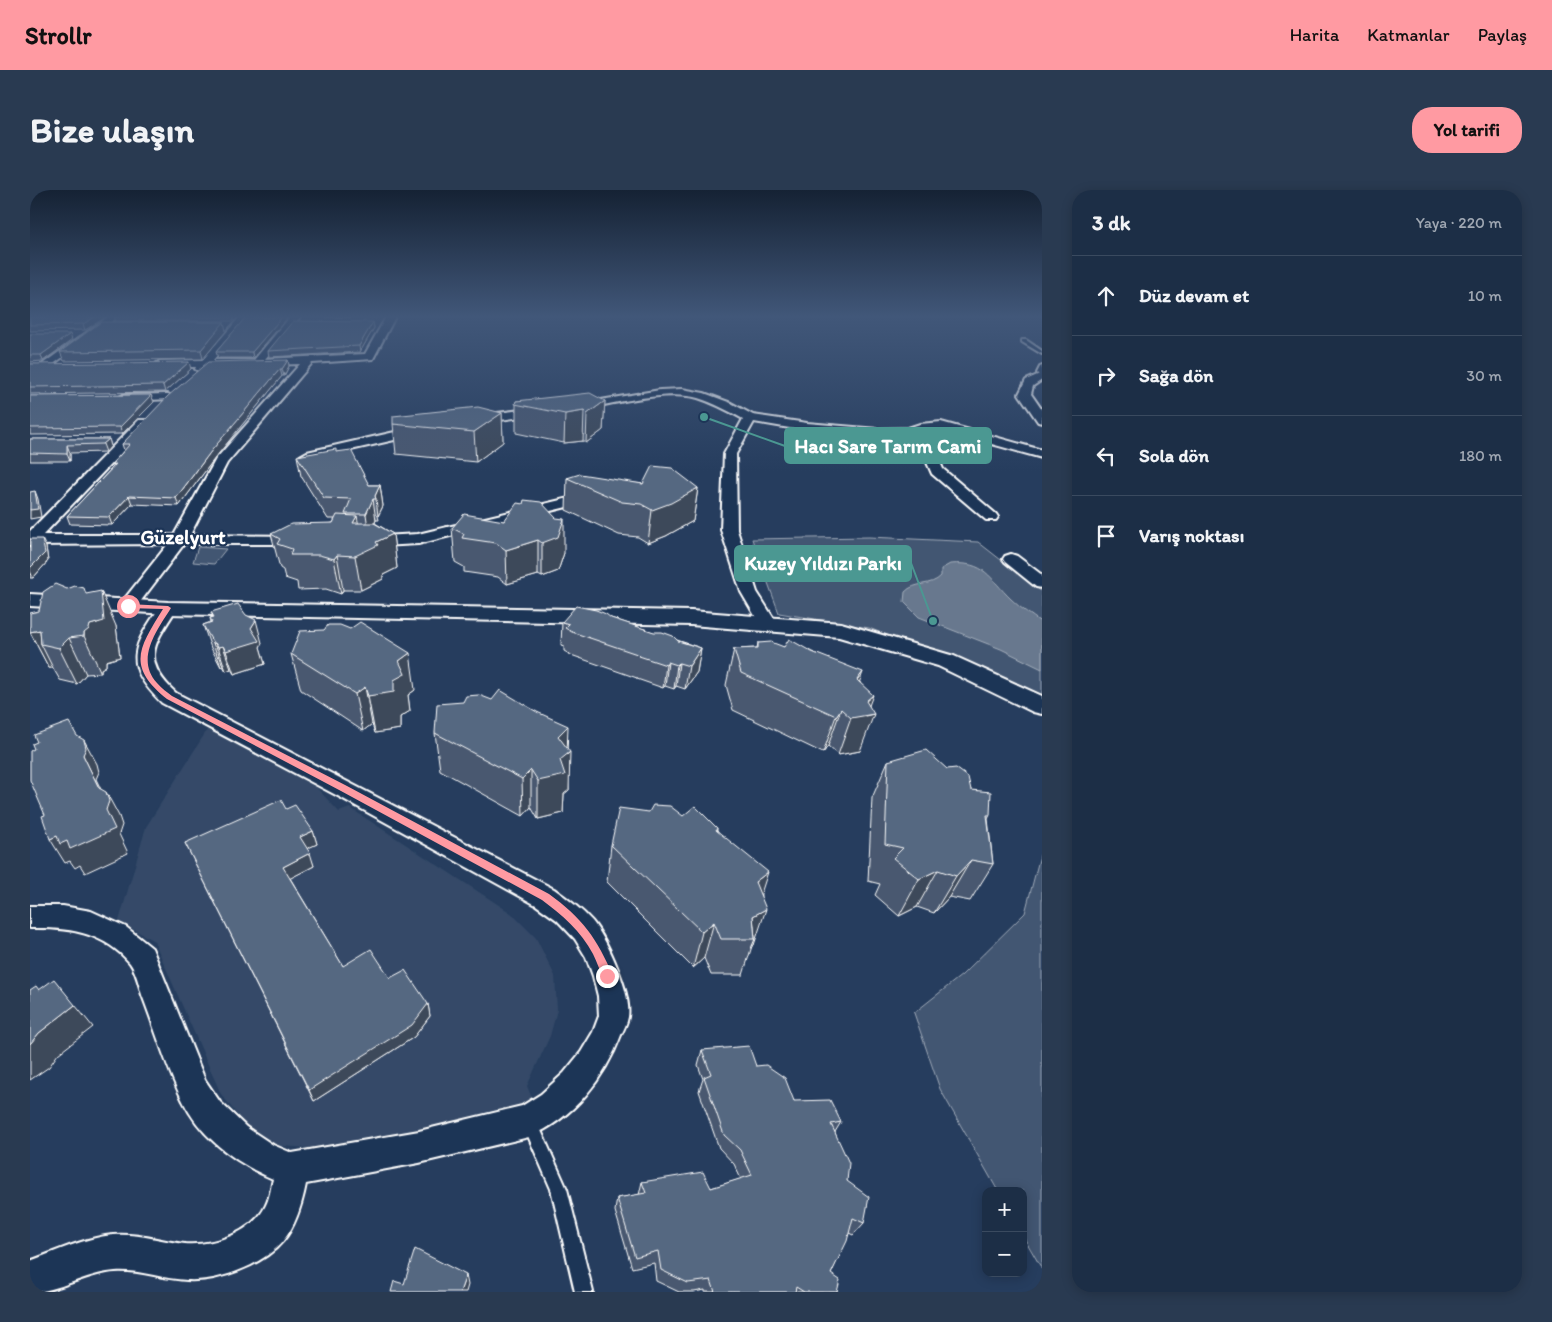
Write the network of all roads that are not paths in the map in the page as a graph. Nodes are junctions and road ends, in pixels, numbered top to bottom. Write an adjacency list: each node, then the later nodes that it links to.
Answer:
1 (44, 368): 5 (street)
2 (201, 368): 6 (street)
3 (301, 368): 20 (street)
4 (1042, 376): 9 (street)
5 (30, 378)
6 (188, 380)
7 (109, 398): 14 (street)
8 (750, 418): 10 (street); 12 (street); 28 (street)
9 (1042, 419)
10 (461, 422)
11 (436, 426): 16 (street)
12 (910, 432): 15 (street); 18 (street)
13 (107, 440): 14 (street)
14 (126, 440): 19 (street)
15 (1042, 454)
16 (305, 457)
17 (606, 491): 22 (street)
18 (991, 517)
19 (30, 540): 20 (street)
20 (179, 540): 21 (street); 26 (street)
21 (315, 541)
22 (353, 542)
23 (1011, 559): 24 (street)
24 (1042, 583)
25 (32, 602): 26 (street)
26 (128, 606): 27 (street)
27 (168, 608): 28 (street); 31 (street)
28 (767, 622): 29 (street)
29 (1042, 706)
30 (30, 917): 32 (street)
31 (529, 1121): 32 (street); 34 (lane)
32 (292, 1170): 33 (street)
33 (30, 1279)
34 (584, 1292)

